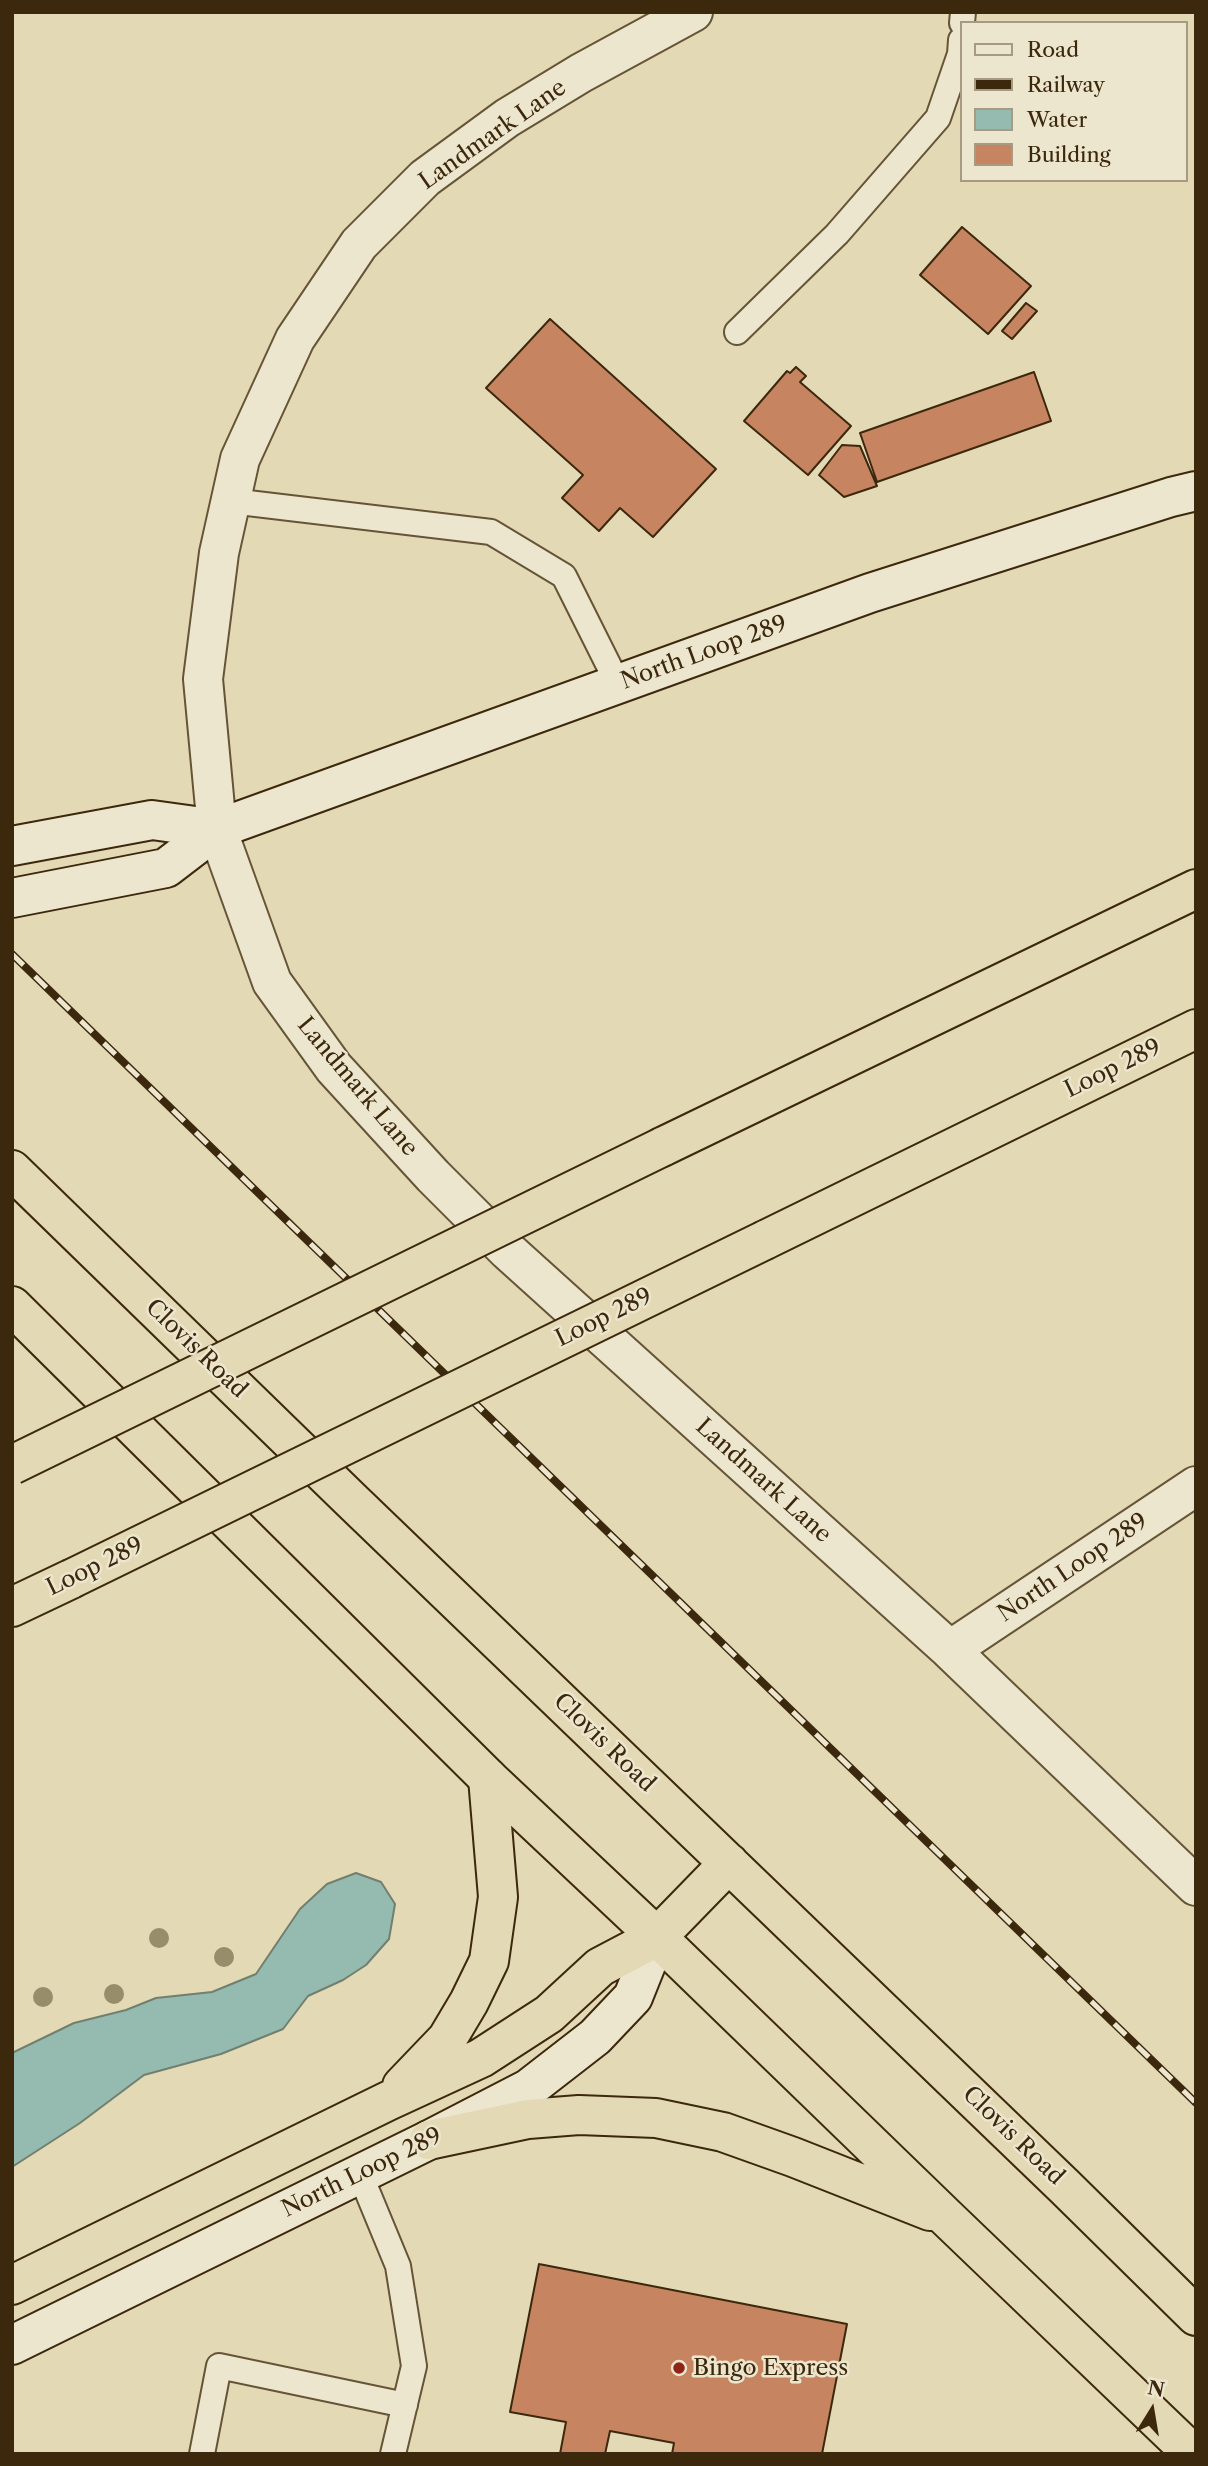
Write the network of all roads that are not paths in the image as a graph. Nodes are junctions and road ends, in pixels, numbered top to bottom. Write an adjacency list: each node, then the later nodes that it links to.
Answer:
1 (693, 12): 5 (street, Landmark Lane)
2 (960, 54): 3 (lane)
3 (737, 332)
4 (1196, 491): 6 (street, North Loop 289)
5 (231, 501): 6 (lane); 7 (street, Landmark Lane)
6 (618, 684): 7 (street, North Loop 289)
7 (217, 829): 8 (street, North Loop 289); 10 (street, North Loop 289); 17 (street, Landmark Lane)
8 (12, 846)
9 (1196, 889): 14 (highway, bridge)
10 (12, 898)
11 (1196, 1029): 16 (highway, Loop 289, bridge)
12 (12, 1170): 19 (highway, Clovis Road)
13 (12, 1306): 18 (highway)
14 (12, 1465)
15 (1196, 1486): 17 (street, North Loop 289)
16 (12, 1607)
17 (950, 1650): 20 (street, Landmark Lane)
18 (488, 1778): 21 (highway); 22 (highway)
19 (729, 1863): 21 (highway); 27 (highway, Clovis Road)
20 (1196, 1886)
21 (657, 1937): 22 (highway); 23 (street, North Loop 289); 25 (highway)
22 (388, 2101): 26 (highway)
23 (429, 2140): 24 (street, North Loop 289); 25 (highway)
24 (360, 2174): 28 (street, North Loop 289); 29 (lane)
25 (946, 2217): 32 (highway)
26 (12, 2285)
27 (1196, 2316)
28 (12, 2345)
29 (405, 2405): 30 (lane); 31 (lane)
30 (202, 2454)
31 (393, 2454)
32 (1194, 2454)

